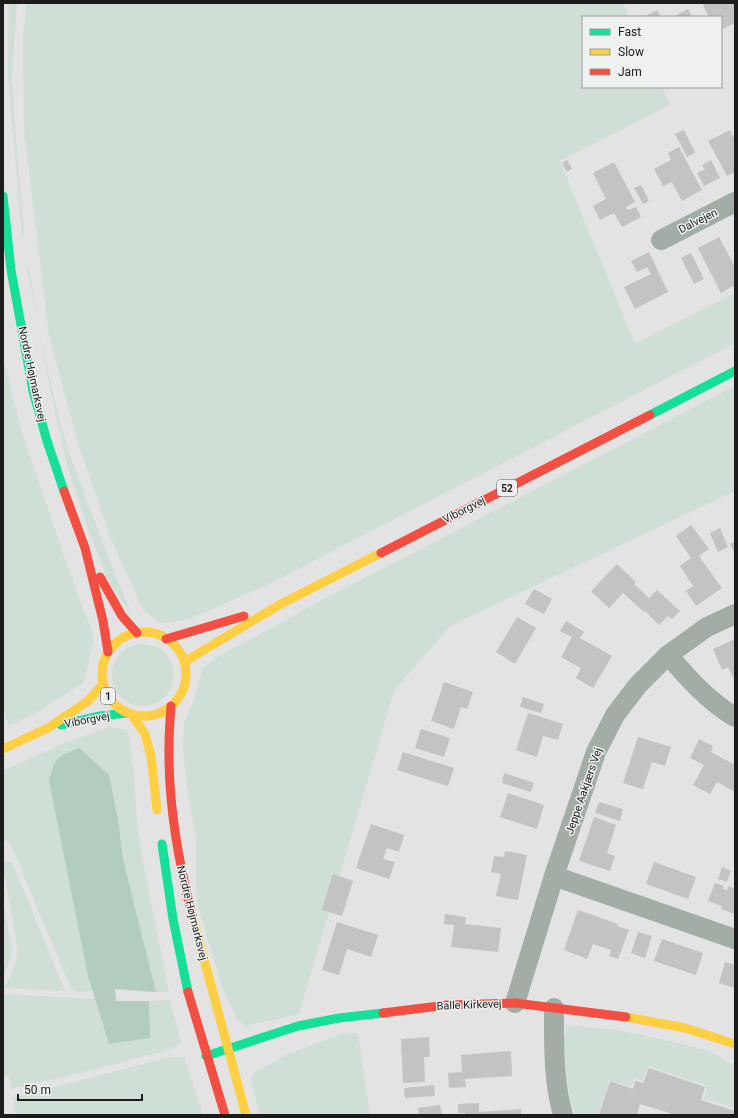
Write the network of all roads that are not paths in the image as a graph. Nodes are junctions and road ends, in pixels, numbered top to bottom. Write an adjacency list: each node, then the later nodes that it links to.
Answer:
1 (3, 196): 4 (street, Nordre Højmarksvej)
2 (735, 202): 3 (street, Dalvejen)
3 (661, 240)
4 (7, 271): 6 (street, Nordre Højmarksvej)
5 (735, 371): 7 (street, Viborgvej / 52)
6 (84, 548): 9 (street, Nordre Højmarksvej); 11 (street, Nordre Højmarksvej / 1)
7 (279, 605): 10 (street, Viborgvej); 13 (street, Viborgvej)
8 (735, 614): 12 (street, Jeppe Aakjærs Vej)
9 (137, 633): 10 (street, 1); 11 (street, 1)
10 (166, 639): 13 (street, 1)
11 (108, 652): 14 (street, 1)
12 (668, 655): 17 (street); 22 (street, Jeppe Aakjærs Vej)
13 (184, 662): 15 (street, 1)
14 (103, 684): 16 (street, 1); 18 (street, Viborgvej / 1)
15 (171, 706): 16 (street, 1); 27 (street, Nordre Højmarksvej / 1)
16 (129, 714): 18 (street, Viborgvej / 1); 20 (street, 1)
17 (735, 717)
18 (48, 728): 19 (street, Viborgvej)
19 (3, 749)
20 (159, 822)
21 (161, 836): 28 (street, Nordre Højmarksvej)
22 (554, 876): 23 (street); 24 (street, Jeppe Aakjærs Vej)
23 (735, 939)
24 (515, 1004): 25 (street, Balle Kirkevej); 27 (street, Balle Kirkevej)
25 (554, 1008): 26 (street, Balle Kirkevej); 31 (street)
26 (735, 1044)
27 (229, 1049): 28 (street, Balle Kirkevej); 30 (street, Nordre Højmarksvej)
28 (206, 1056): 29 (street, Nordre Højmarksvej)
29 (225, 1115)
30 (246, 1115)
31 (563, 1115)

